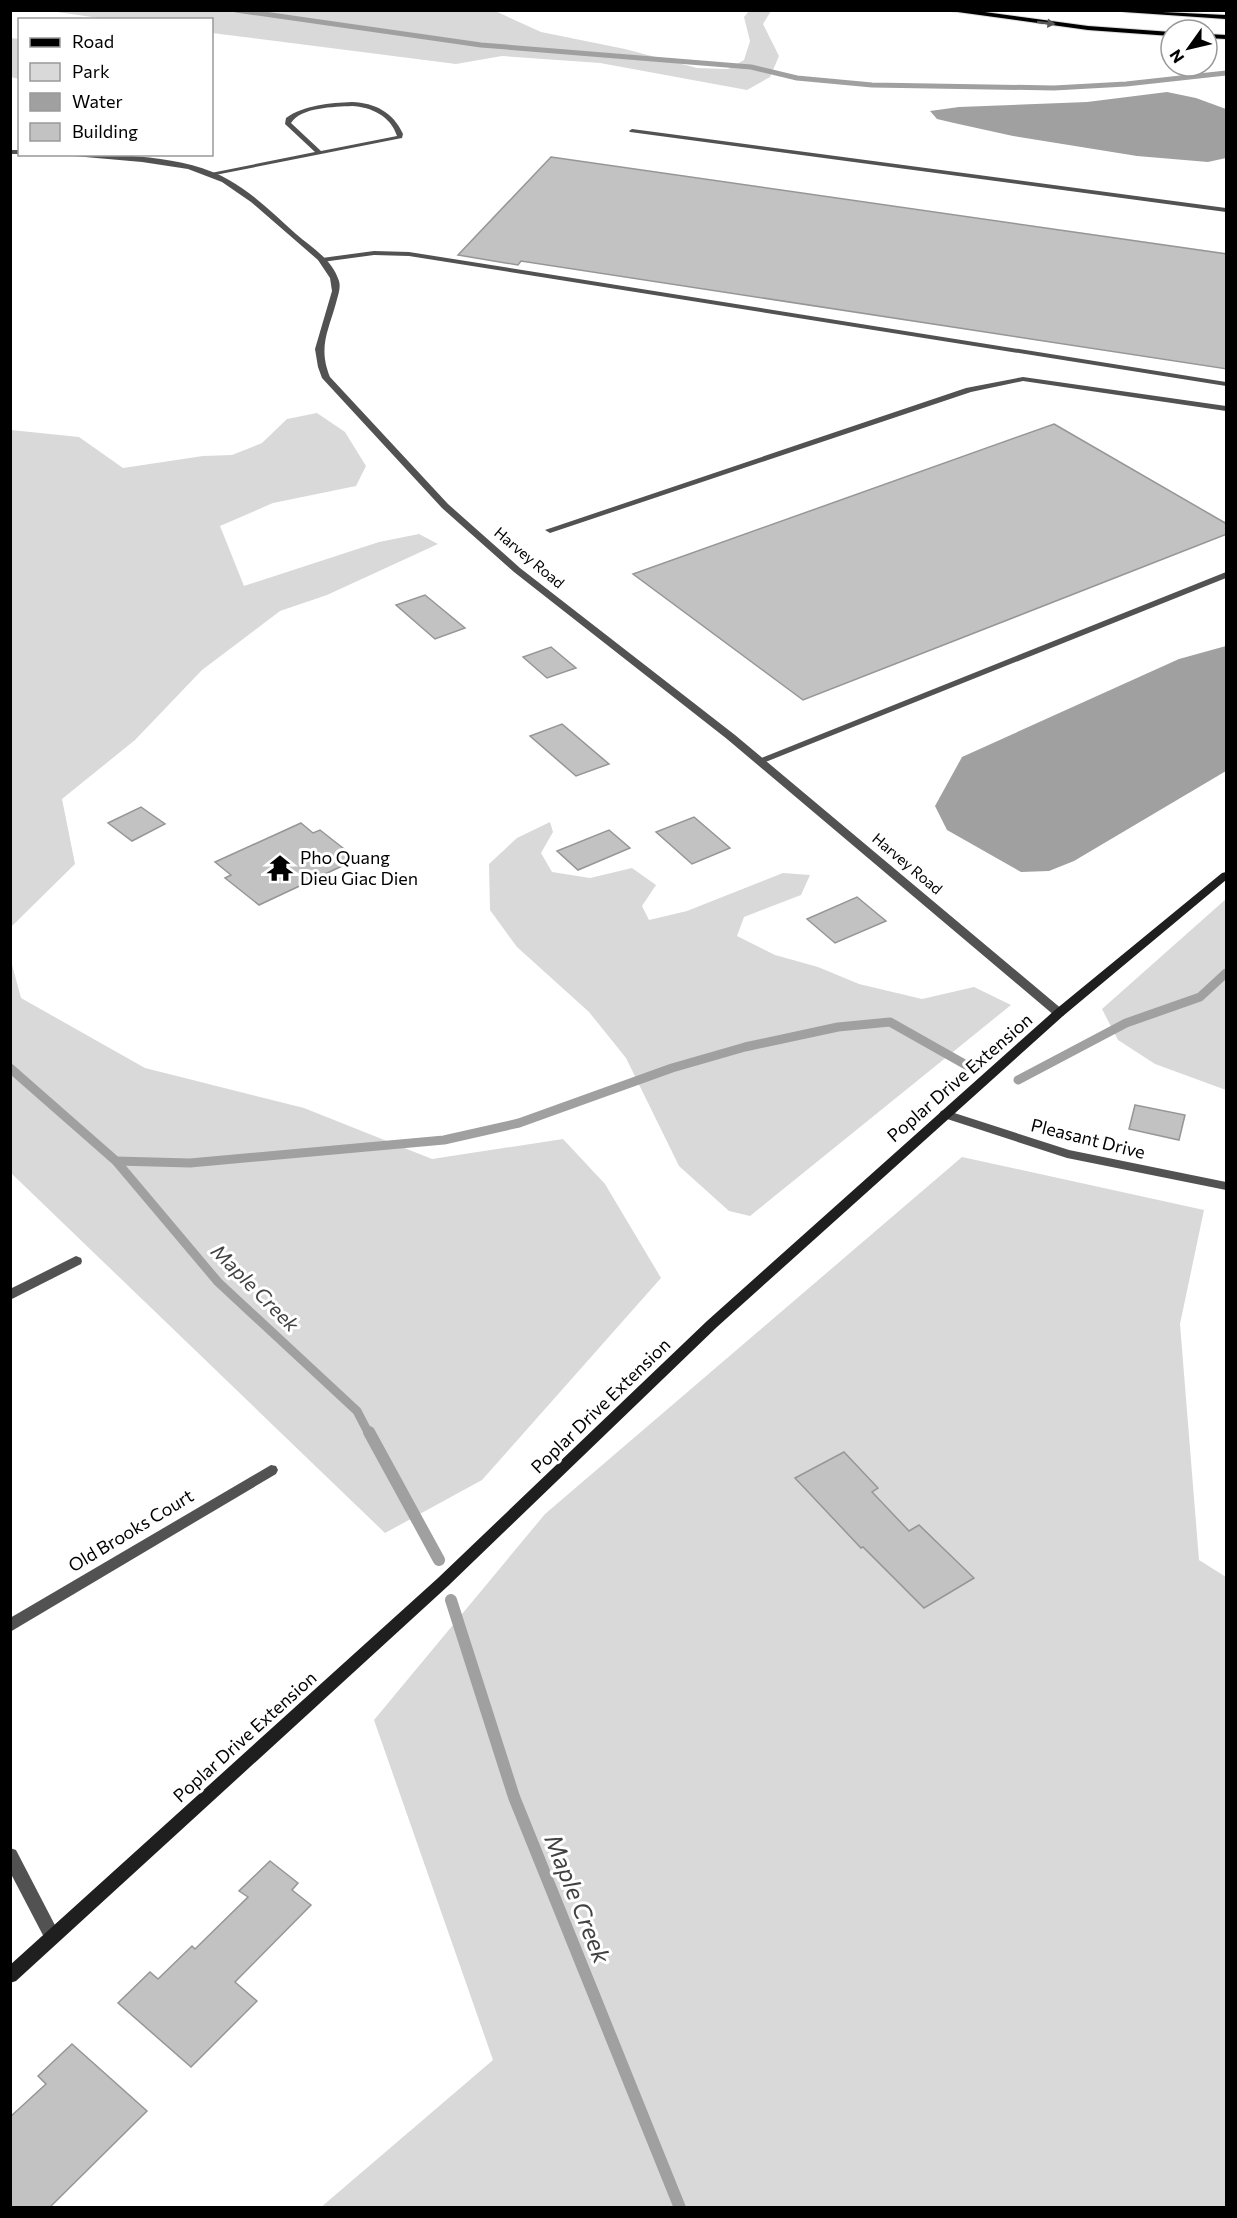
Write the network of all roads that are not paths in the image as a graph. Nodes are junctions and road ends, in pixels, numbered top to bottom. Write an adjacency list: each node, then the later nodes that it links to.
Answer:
1 (947, 10): 4 (main road, one-way to 4)
2 (1124, 10): 3 (main road)
3 (1227, 17)
4 (1159, 33)
5 (632, 131): 9 (street)
6 (320, 153): 6 (street); 8 (street)
7 (76, 156): 8 (street, Harvey Road)
8 (210, 174): 10 (street, Harvey Road)
9 (1227, 210)
10 (322, 260): 11 (street); 15 (street, Harvey Road)
11 (1227, 384)
12 (1227, 409): 13 (street)
13 (550, 530)
14 (1227, 575): 15 (street)
15 (759, 761): 17 (street, Harvey Road)
16 (1227, 874): 17 (street, Poplar Drive Extension)
17 (1059, 1013): 18 (street, Poplar Drive Extension)
18 (945, 1114): 19 (street, Pleasant Drive); 25 (street, Poplar Drive Extension)
19 (1227, 1186)
20 (76, 1261): 21 (street)
21 (10, 1295)
22 (271, 1470): 23 (street, Old Brooks Court)
23 (10, 1626)
24 (10, 1855): 25 (street)
25 (52, 1936): 26 (street, Poplar Drive Extension)
26 (10, 1976)

